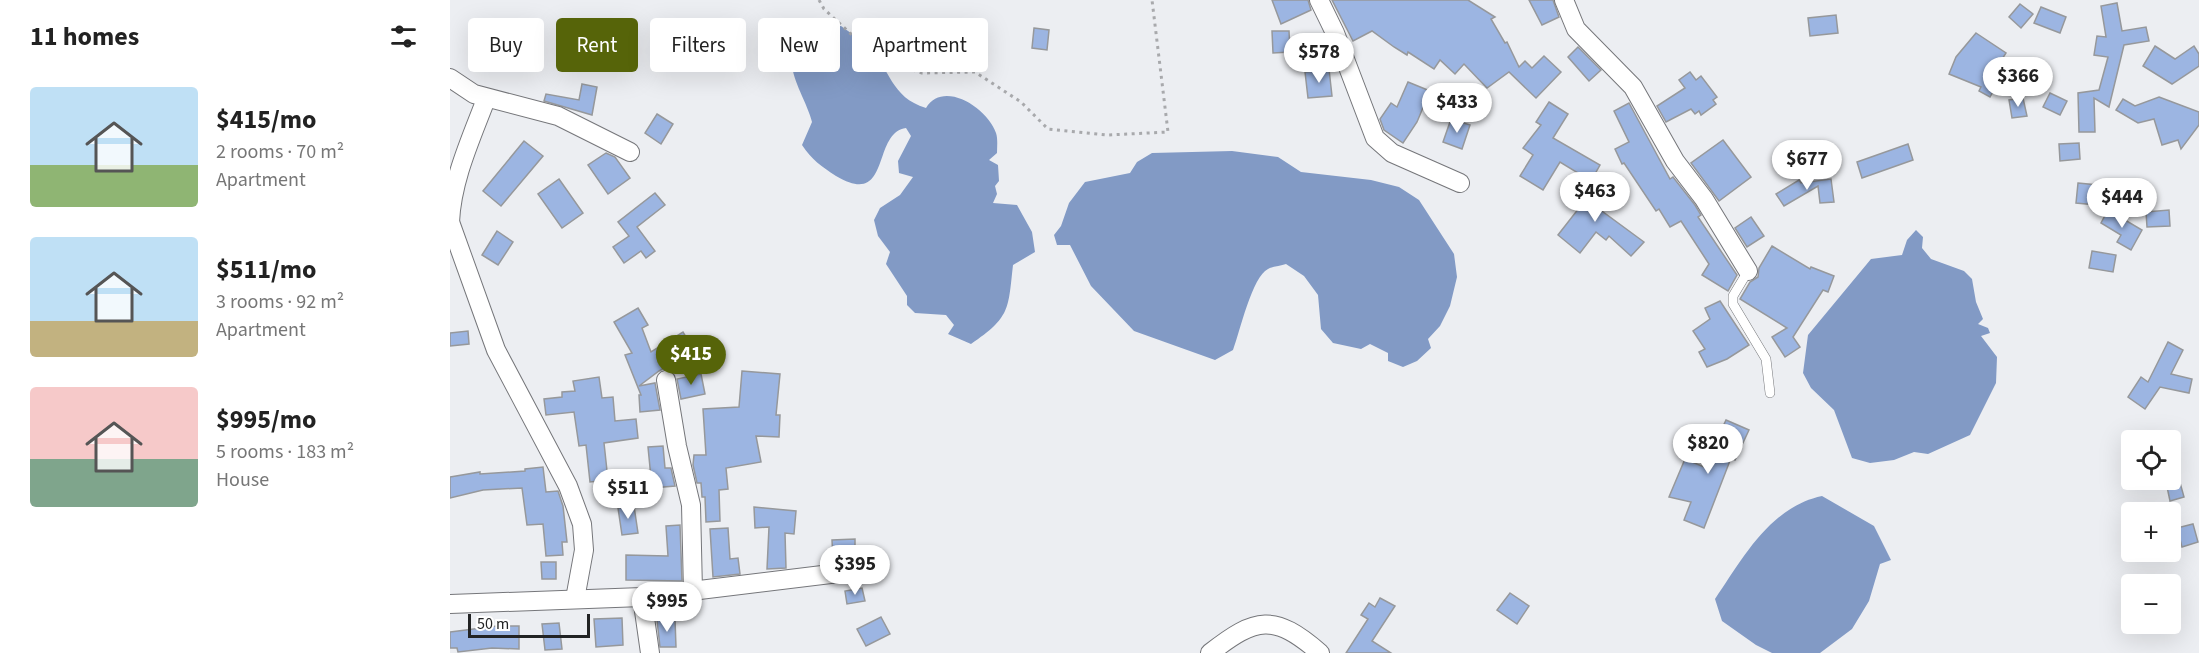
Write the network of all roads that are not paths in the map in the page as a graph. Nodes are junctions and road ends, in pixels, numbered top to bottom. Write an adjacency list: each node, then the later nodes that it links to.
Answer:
1 (1319, 0): 6 (street)
2 (1564, 0): 8 (street)
3 (450, 78): 4 (street)
4 (486, 99): 5 (street); 7 (street)
5 (630, 152)
6 (1460, 183)
7 (450, 222): 14 (street)
8 (1748, 271): 10 (lane)
9 (666, 380): 12 (street)
10 (1770, 393)
11 (847, 572): 12 (street)
12 (693, 591): 13 (street)
13 (642, 597): 14 (street); 16 (street)
14 (575, 600): 15 (street)
15 (450, 603)
16 (650, 653)
17 (1210, 653): 18 (street)
18 (1320, 653)

